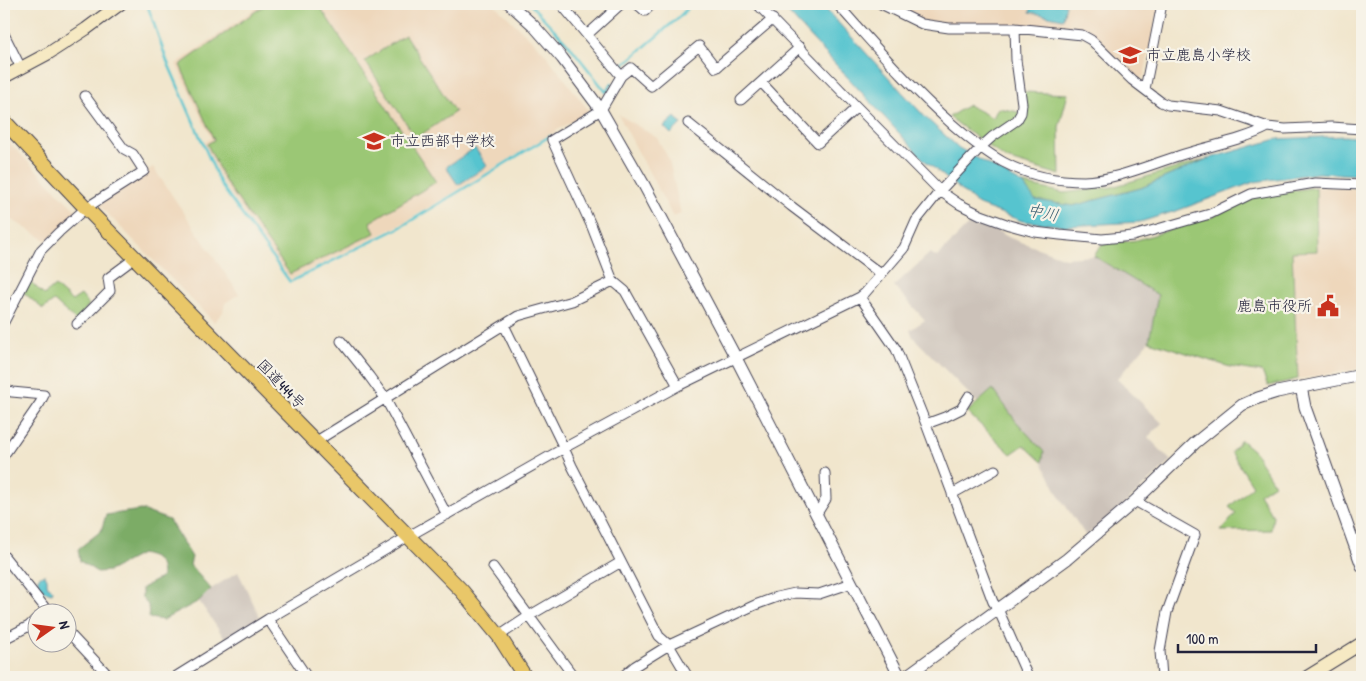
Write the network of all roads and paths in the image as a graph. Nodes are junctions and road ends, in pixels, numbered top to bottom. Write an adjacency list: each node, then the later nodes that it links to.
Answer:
1 (120, 4): 16 (main road)
2 (510, 4): 24 (street)
3 (561, 4): 14 (street)
4 (621, 4): 14 (street)
5 (637, 4): 6 (street)
6 (652, 4)
7 (757, 4): 11 (street)
8 (837, 4): 29 (street)
9 (881, 4): 12 (street)
10 (1162, 4): 20 (street)
11 (773, 19): 15 (street); 17 (street)
12 (1015, 28): 20 (street); 29 (street)
13 (4, 34): 16 (street)
14 (587, 35): 17 (street)
15 (800, 47): 19 (street); 23 (street)
16 (21, 68): 18 (main road)
17 (622, 76): 24 (street)
18 (4, 77)
19 (761, 82): 22 (street); 23 (street)
20 (1145, 90): 27 (street)
21 (85, 96): 32 (street)
22 (741, 100)
23 (857, 107): 31 (street)
24 (602, 110): 35 (street); 41 (street)
25 (4, 121): 32 (highway, 国道444号)
26 (688, 123): 34 (street)
27 (1268, 127): 28 (street); 29 (street)
28 (1362, 129)
29 (981, 147): 31 (street)
30 (1362, 185): 31 (street)
31 (940, 191): 34 (street)
32 (86, 208): 33 (highway, 国道444号); 37 (street)
33 (135, 258): 38 (street); 49 (highway, 国道444号)
34 (881, 274): 36 (street)
35 (613, 281): 39 (street); 43 (street)
36 (860, 297): 41 (street); 48 (street)
37 (4, 320)
38 (77, 324)
39 (504, 325): 47 (street); 50 (street)
40 (341, 341): 47 (street)
41 (736, 358): 43 (street); 57 (street)
42 (1362, 375): 44 (street)
43 (678, 386): 50 (street)
44 (1301, 387): 55 (street); 62 (street)
45 (4, 389): 51 (street)
46 (969, 396): 48 (street)
47 (385, 398): 49 (street); 56 (street)
48 (926, 424): 54 (street)
49 (315, 442): 58 (highway, 国道444号)
50 (564, 448): 56 (street); 60 (street)
51 (4, 455)
52 (995, 470): 54 (street)
53 (825, 474): 57 (street)
54 (952, 494): 65 (street)
55 (1136, 501): 65 (street); 84 (street)
56 (448, 515): 58 (street)
57 (816, 515): 63 (street)
58 (409, 536): 67 (street); 69 (highway, 国道444号)
59 (4, 556): 64 (street)
60 (621, 562): 66 (street); 73 (street)
61 (493, 566): 66 (street)
62 (1362, 566)
63 (852, 584): 73 (street); 81 (street)
64 (40, 604)
65 (998, 610): 82 (street); 83 (street)
66 (529, 616): 69 (street); 78 (street)
67 (268, 619): 75 (street); 76 (street)
68 (28, 627): 70 (street)
69 (499, 636): 77 (highway, 国道444号)
70 (4, 639)
71 (78, 643): 74 (street)
72 (1362, 643): 85 (main road)
73 (669, 645): 79 (street); 80 (street)
74 (110, 677)
75 (175, 677)
76 (307, 677)
77 (525, 677)
78 (574, 677)
79 (622, 677)
80 (688, 677)
81 (900, 677)
82 (905, 677)
83 (1028, 677)
84 (1162, 677)
85 (1307, 677)

